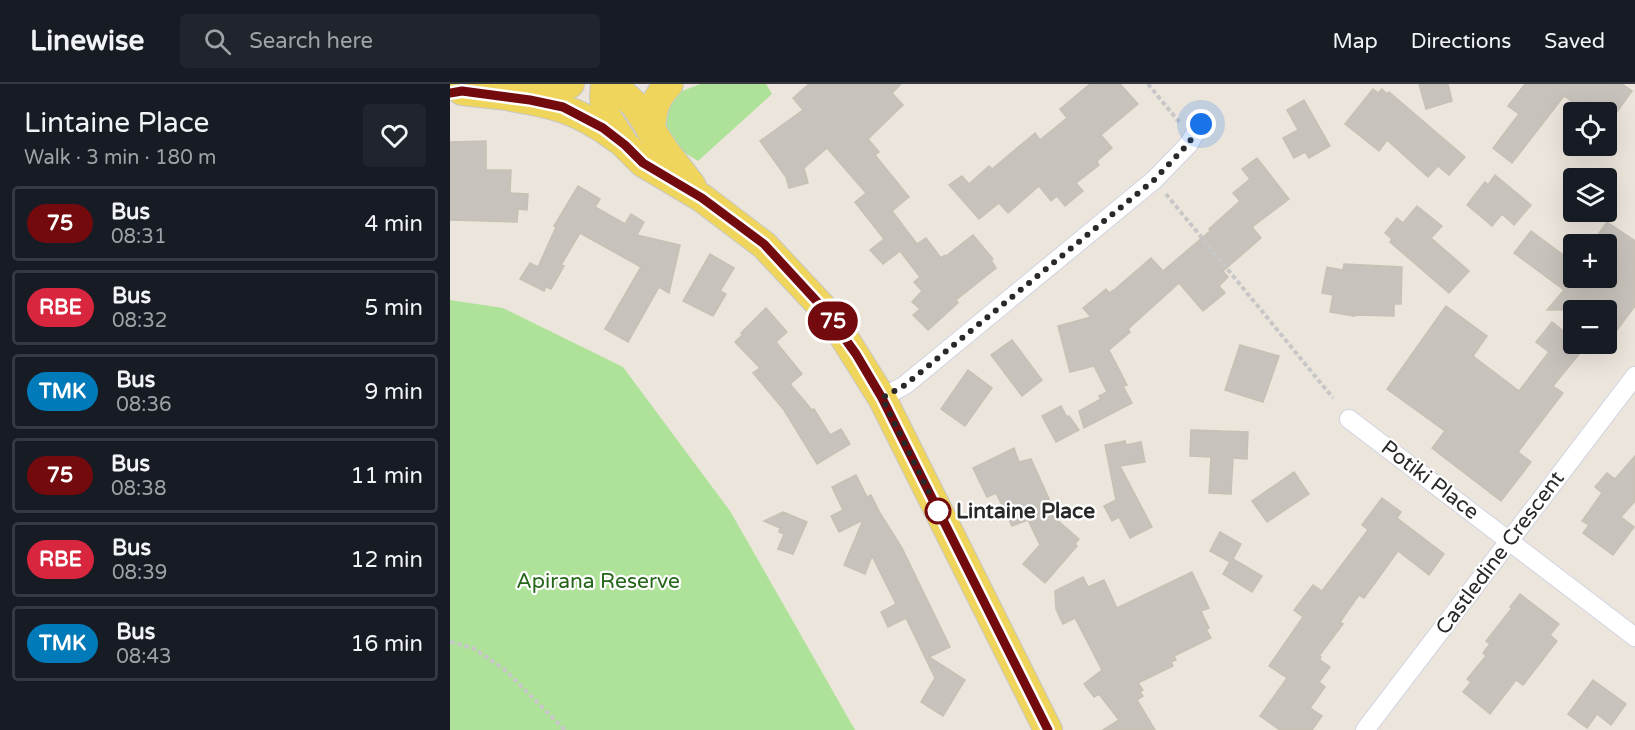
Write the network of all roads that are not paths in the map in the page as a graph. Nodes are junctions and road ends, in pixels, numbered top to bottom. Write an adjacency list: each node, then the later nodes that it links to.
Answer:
1 (570, 84): 5 (main road)
2 (605, 84): 8 (main road)
3 (612, 84): 7 (main road)
4 (669, 84): 7 (main road)
5 (470, 89): 8 (main road)
6 (1201, 124): 11 (street)
7 (651, 131): 9 (main road)
8 (625, 145): 9 (main road)
9 (702, 198): 11 (main road)
10 (1635, 376): 13 (street, Castledine Crescent)
11 (882, 398): 15 (main road)
12 (1349, 420): 13 (street, Potiki Place)
13 (1510, 541): 14 (street, Potiki Place); 16 (street, Castledine Crescent)
14 (1635, 637)
15 (1048, 730)
16 (1365, 730)

